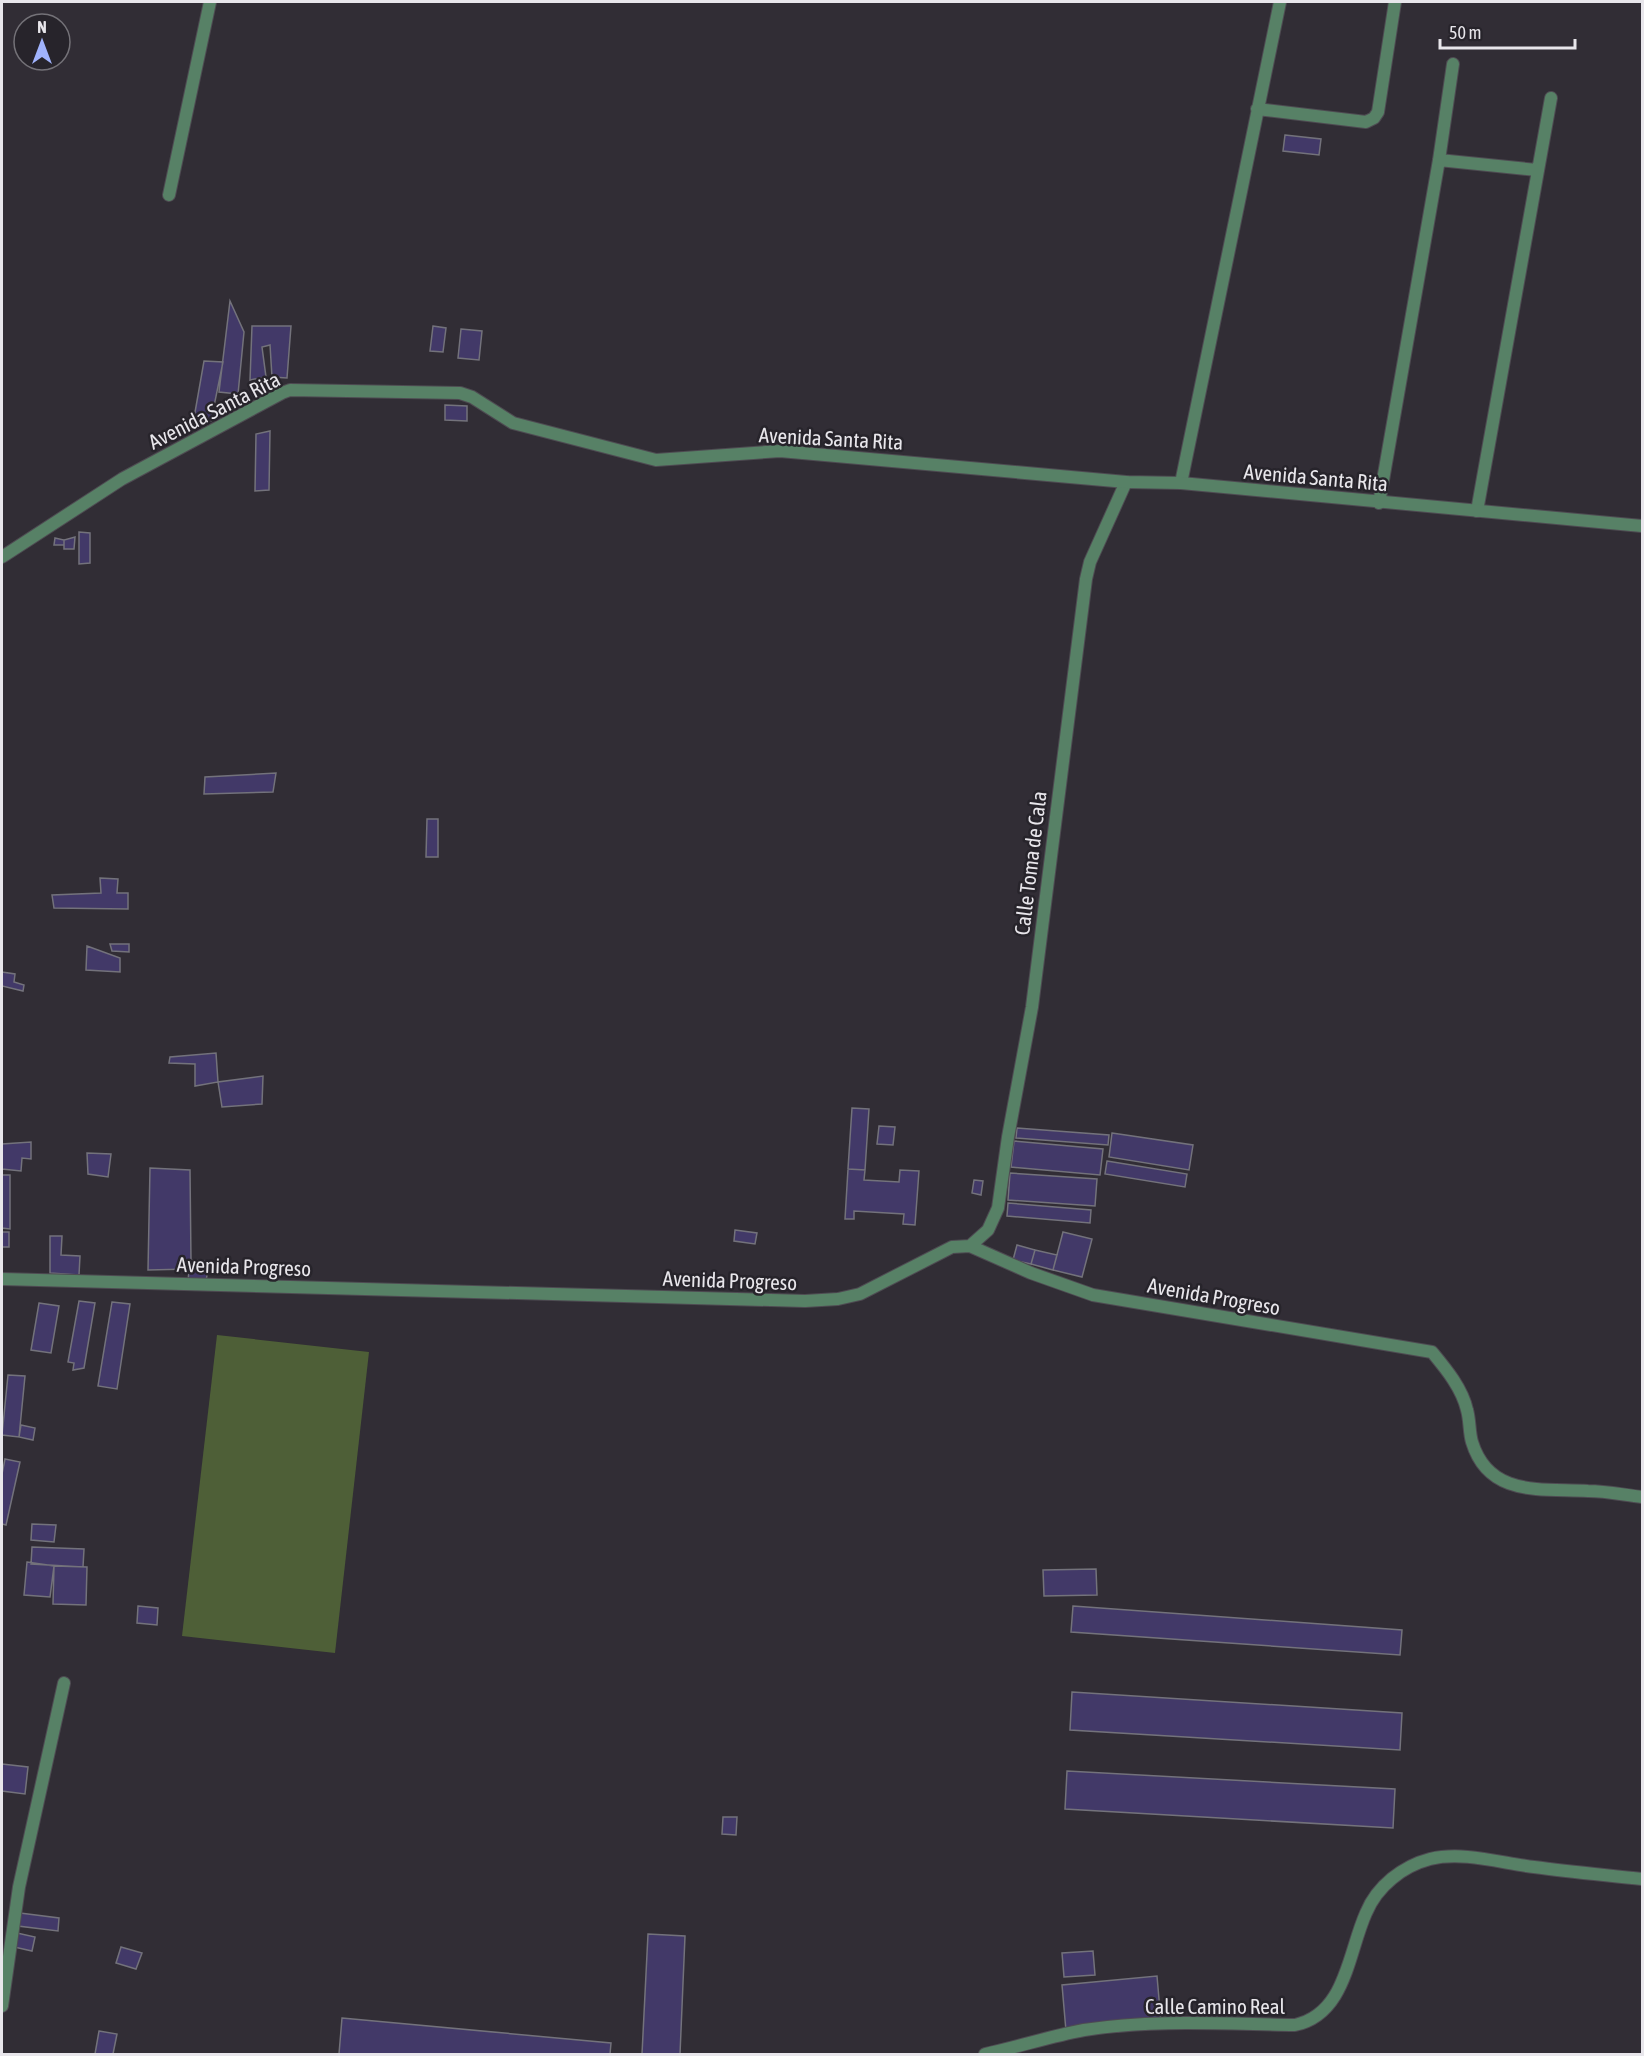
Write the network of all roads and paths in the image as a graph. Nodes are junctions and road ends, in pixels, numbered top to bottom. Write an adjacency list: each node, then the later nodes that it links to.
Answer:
1 (210, 2): 9 (street)
2 (1280, 2): 6 (street)
3 (1395, 2): 6 (street)
4 (1453, 64): 7 (street)
5 (1551, 98): 8 (street)
6 (1257, 109): 11 (street)
7 (1439, 160): 8 (street); 12 (street)
8 (1537, 170): 13 (street)
9 (169, 195)
10 (1126, 482): 11 (street, Avenida Santa Rita); 15 (street, Avenida Santa Rita); 16 (street, Calle Toma de Cala)
11 (1181, 483): 12 (street, Avenida Santa Rita)
12 (1379, 503): 13 (street, Avenida Santa Rita)
13 (1477, 511): 14 (street, Avenida Santa Rita)
14 (1642, 526)
15 (2, 557)
16 (970, 1246): 17 (street, Avenida Progreso); 18 (street, Avenida Progreso)
17 (2, 1279)
18 (1642, 1497)
19 (64, 1683): 21 (street)
20 (1642, 1879): 22 (street, Calle Camino Real)
21 (2, 2006)
22 (985, 2055)

